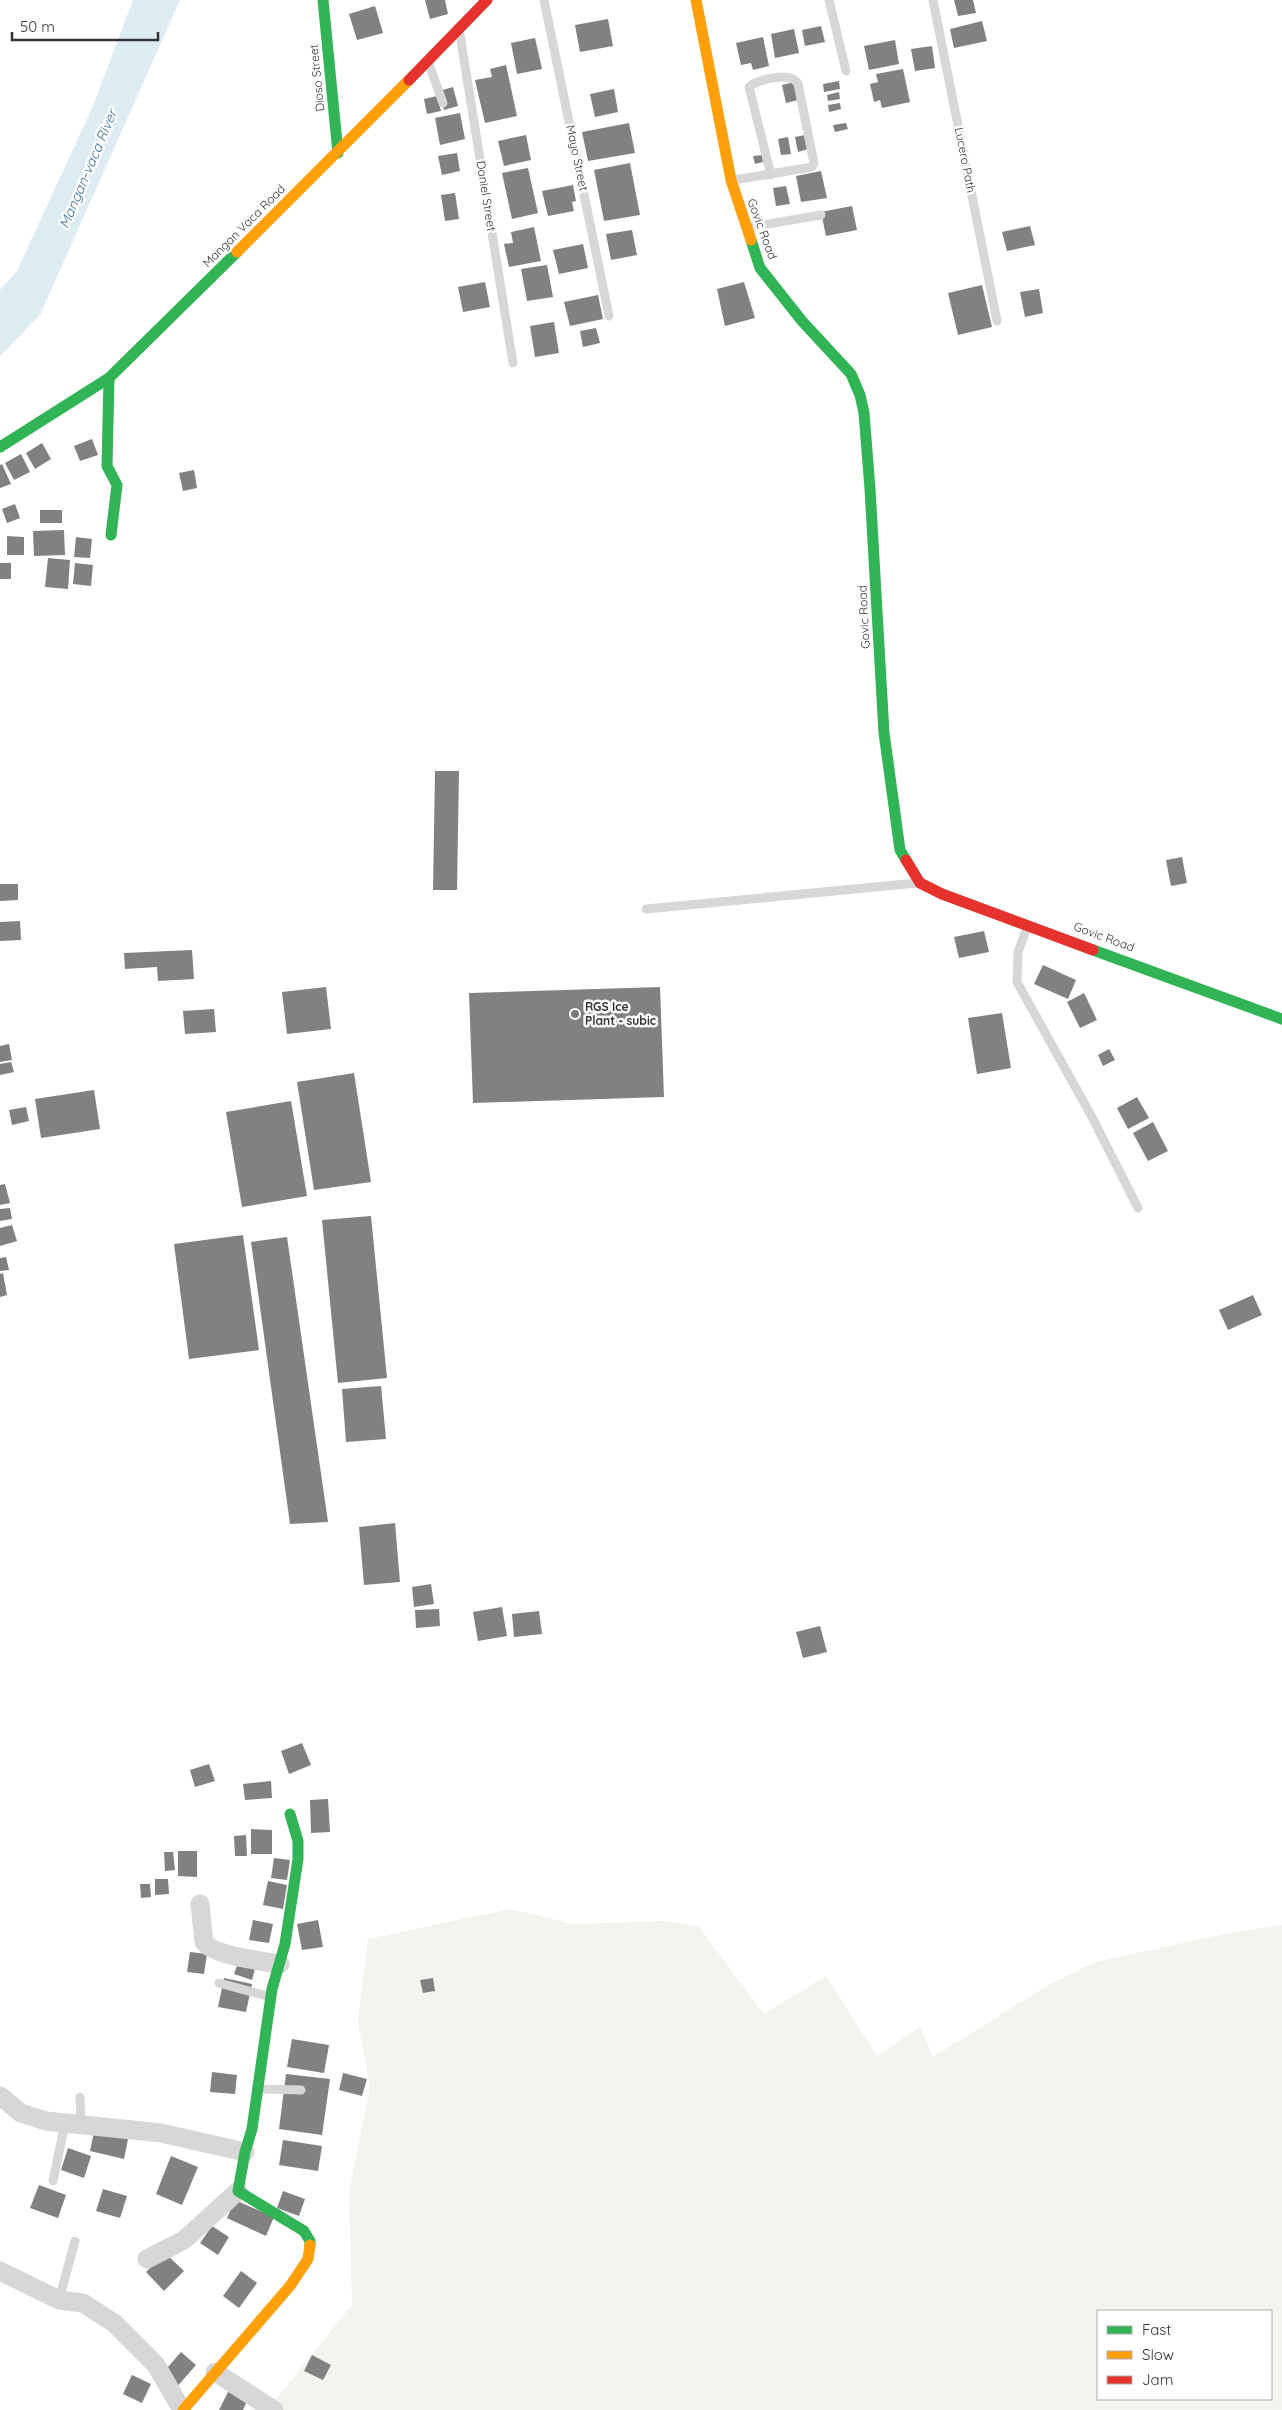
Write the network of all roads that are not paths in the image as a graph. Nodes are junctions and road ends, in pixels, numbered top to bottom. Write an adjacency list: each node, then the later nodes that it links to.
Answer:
1 (323, 0): 11 (street, Dioso Street)
2 (488, 0): 7 (street, Mangan Vaca Road)
3 (544, 0): 16 (lane, Mayo Street)
4 (696, 0): 13 (street, Govic Road)
5 (830, 0): 9 (lane)
6 (933, 0): 17 (lane, Lucero Path)
7 (459, 30): 8 (street, Mangan Vaca Road); 18 (lane, Daniel Street)
8 (428, 62): 10 (lane); 11 (street, Mangan Vaca Road)
9 (846, 71)
10 (444, 103)
11 (338, 153): 19 (street, Mangan Vaca Road)
12 (771, 176): 12 (lane); 13 (lane)
13 (731, 180): 15 (street, Govic Road)
14 (821, 215): 15 (lane)
15 (745, 228): 22 (street, Govic Road)
16 (609, 316)
17 (997, 321)
18 (514, 362)
19 (109, 378): 20 (street, Mangan Vaca Road); 21 (street)
20 (0, 446)
21 (111, 535)
22 (920, 883): 23 (lane); 24 (street, Govic Road)
23 (646, 909)
24 (1029, 924): 25 (street, Govic Road); 26 (lane)
25 (1282, 1019)
26 (1138, 1208)
27 (290, 1814): 29 (street)
28 (200, 1904): 29 (street)
29 (280, 1964): 31 (street)
30 (219, 1983): 31 (lane)
31 (270, 1997): 32 (street)
32 (259, 2089): 33 (lane); 37 (street)
33 (301, 2090)
34 (0, 2096): 36 (street)
35 (80, 2097): 36 (lane)
36 (73, 2124): 37 (street); 38 (lane)
37 (245, 2152): 39 (street)
38 (53, 2181)
39 (238, 2191): 41 (street); 44 (street)
40 (75, 2241): 43 (lane)
41 (147, 2259)
42 (0, 2271): 43 (street)
43 (59, 2300): 45 (street)
44 (215, 2372): 45 (street); 46 (street)
45 (182, 2410)
46 (274, 2410)

